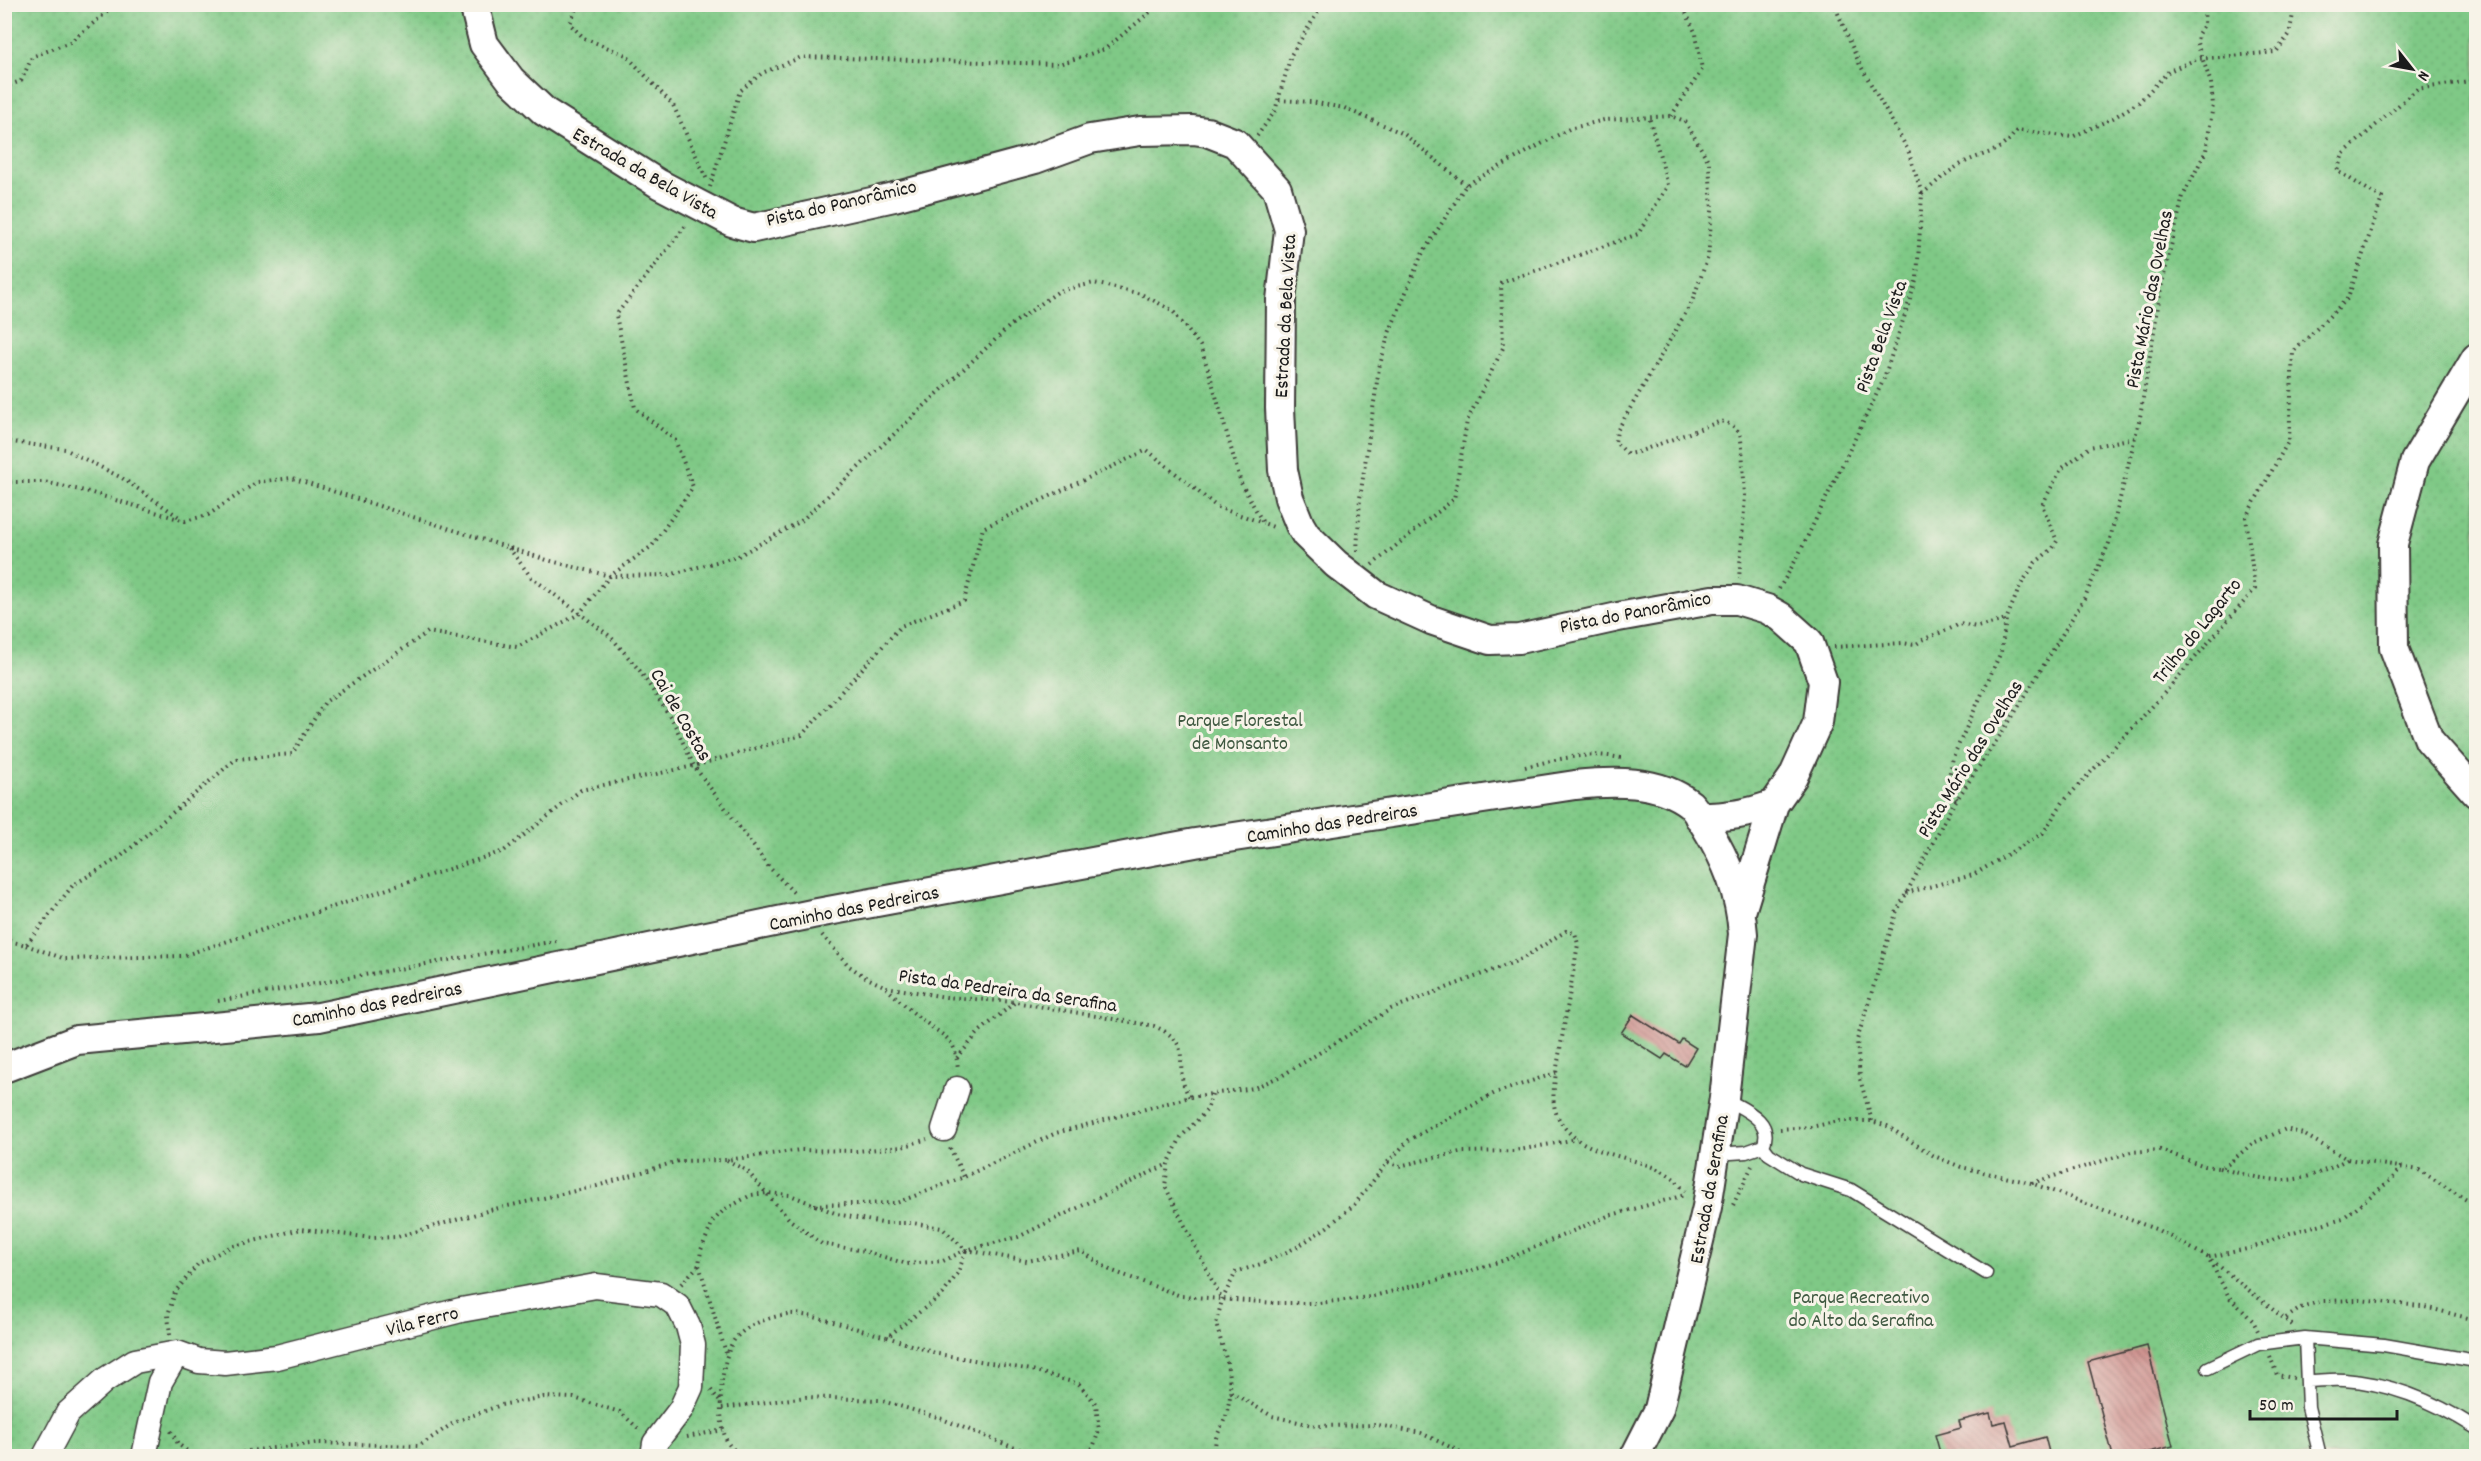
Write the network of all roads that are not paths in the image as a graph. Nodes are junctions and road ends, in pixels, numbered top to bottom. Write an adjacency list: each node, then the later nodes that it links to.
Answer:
1 (474, 4): 4 (street, Estrada da Bela Vista)
2 (2476, 358): 3 (street)
3 (2476, 794)
4 (1774, 804): 5 (street); 6 (street, Estrada da Bela Vista)
5 (1699, 817): 6 (street, Caminho das Pedreiras); 7 (street, Caminho das Pedreiras)
6 (1741, 912): 9 (street, Estrada da Serafina)
7 (4, 1068)
8 (957, 1081): 10 (street)
9 (1724, 1098): 11 (lane); 12 (street, Estrada da Serafina)
10 (943, 1132)
11 (1762, 1146): 12 (lane); 13 (lane)
12 (1716, 1154): 23 (street, Estrada da Serafina)
13 (1986, 1273)
14 (2305, 1338): 16 (lane); 17 (lane); 18 (lane)
15 (177, 1353): 20 (street, Vila Ferro); 21 (street, Vila Ferro); 22 (street)
16 (2476, 1361)
17 (2208, 1368)
18 (2307, 1381): 19 (lane); 24 (lane)
19 (2476, 1428)
20 (654, 1450)
21 (45, 1456)
22 (144, 1456)
23 (1635, 1456)
24 (2320, 1456)

